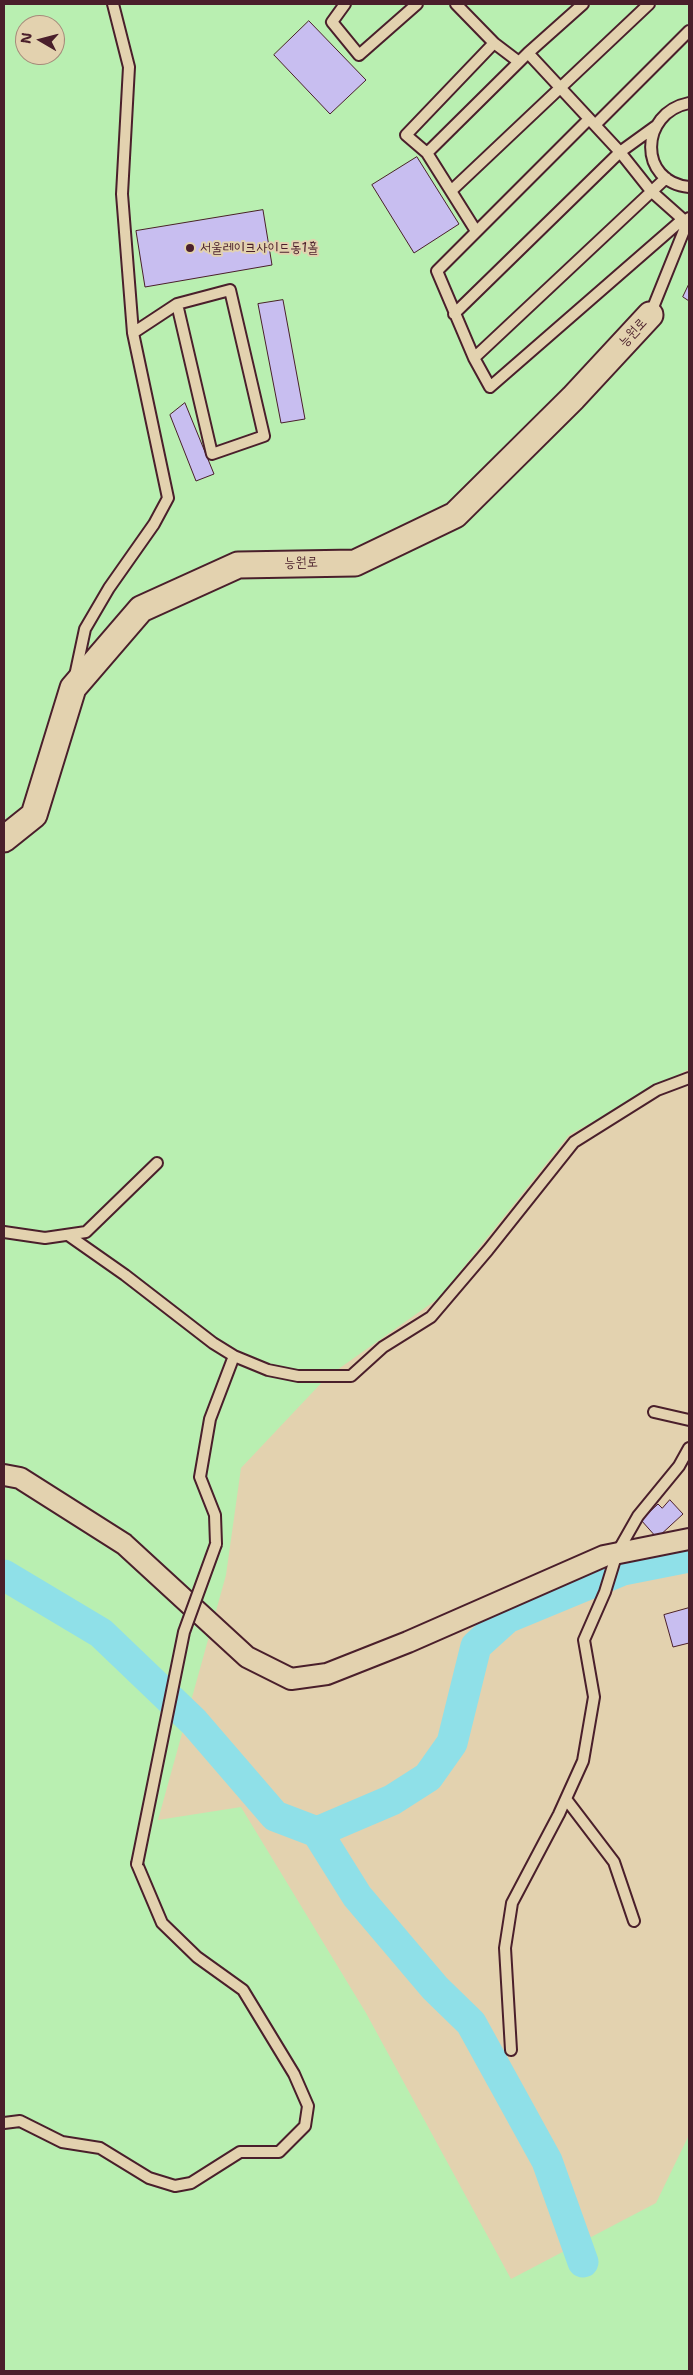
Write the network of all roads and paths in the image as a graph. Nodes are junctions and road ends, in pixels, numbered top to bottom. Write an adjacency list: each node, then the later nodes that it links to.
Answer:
1 (114, 4): 28 (lane)
2 (345, 4): 3 (lane)
3 (417, 4)
4 (456, 4): 8 (lane)
5 (583, 4): 9 (lane)
6 (649, 4): 11 (lane)
7 (689, 30): 15 (lane)
8 (494, 43): 10 (lane); 18 (lane)
9 (528, 53): 10 (lane); 11 (lane)
10 (518, 62): 18 (lane)
11 (561, 88): 15 (lane); 21 (lane)
12 (689, 95): 14 (lane)
13 (689, 103): 14 (lane)
14 (678, 105): 16 (lane)
15 (592, 122): 17 (lane); 24 (lane)
16 (656, 126): 17 (lane); 19 (lane)
17 (620, 152): 22 (lane); 26 (lane)
18 (427, 153): 21 (lane)
19 (666, 178): 20 (lane); 22 (lane)
20 (689, 187)
21 (452, 190): 24 (lane)
22 (651, 191): 23 (lane); 29 (lane)
23 (686, 220): 27 (lane); 29 (lane)
24 (476, 232): 26 (lane)
25 (177, 304): 25 (lane); 28 (lane)
26 (454, 314): 29 (lane)
27 (650, 315): 30 (street, 능원로)
28 (134, 333): 30 (lane)
29 (474, 358)
30 (73, 688): 31 (street, 능원로)
31 (4, 839)
32 (689, 1078): 36 (lane)
33 (157, 1163): 35 (lane)
34 (4, 1232): 35 (lane)
35 (68, 1234): 36 (lane)
36 (234, 1356): 46 (lane, bridge)
37 (654, 1412): 38 (lane)
38 (689, 1420)
39 (689, 1448): 42 (lane)
40 (4, 1475): 42 (street)
41 (689, 1539): 42 (street)
42 (617, 1553): 43 (lane)
43 (566, 1799): 44 (lane); 45 (lane)
44 (634, 1921)
45 (511, 2050)
46 (4, 2124)

